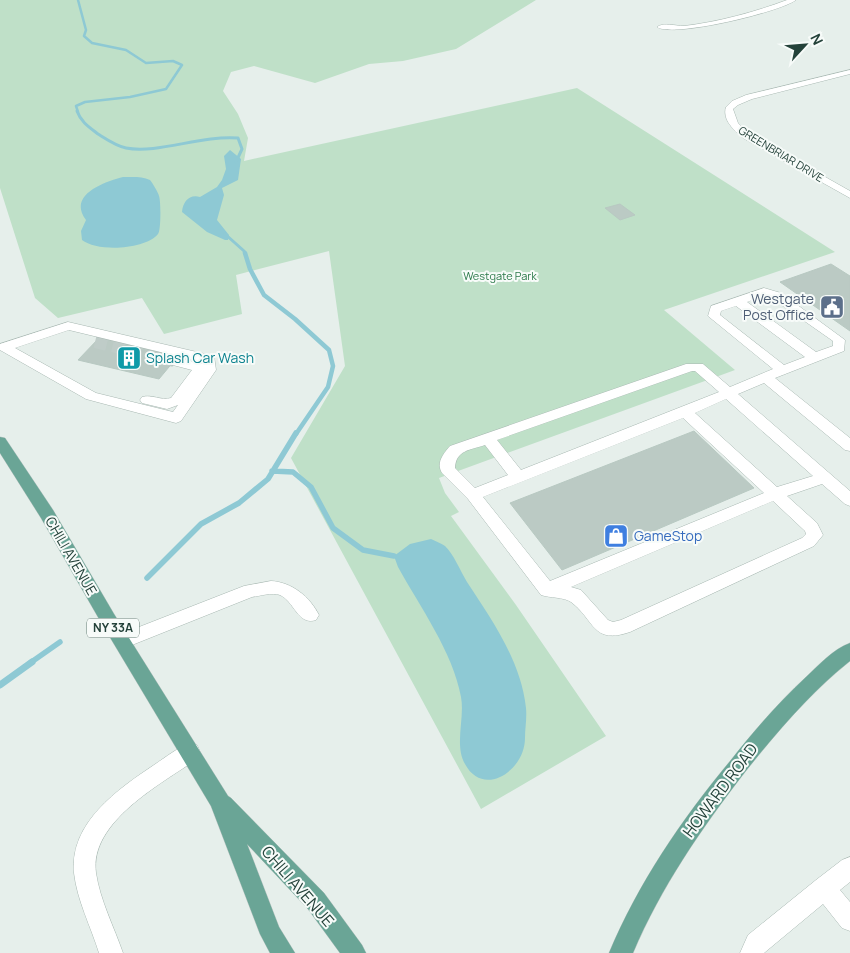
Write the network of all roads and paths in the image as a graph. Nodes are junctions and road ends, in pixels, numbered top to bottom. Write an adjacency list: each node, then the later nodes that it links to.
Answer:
1 (793, 0): 2 (street)
2 (661, 27)
3 (850, 72): 5 (street, GREENBRIAR DRIVE)
4 (850, 180): 5 (street)
5 (833, 185): 6 (street, GREENBRIAR DRIVE)
6 (850, 195)
7 (738, 301): 11 (street); 11 (street); 13 (street)
8 (49, 332): 9 (street); 10 (street); 15 (street)
9 (95, 342)
10 (1, 347): 15 (street)
11 (815, 358): 13 (street)
12 (174, 362): 15 (street)
13 (782, 370): 14 (street)
14 (767, 378): 16 (street); 20 (street)
15 (82, 391)
16 (728, 394): 17 (street); 18 (street); 22 (street)
17 (685, 412): 21 (street); 23 (street)
18 (488, 439): 21 (street); 24 (street)
19 (0, 442): 28 (main road, CHILI AVENUE / NY 33A)
20 (850, 446)
21 (518, 477): 24 (street)
22 (825, 477): 23 (street); 25 (street)
23 (775, 494): 26 (street); 26 (street)
24 (472, 495): 26 (street)
25 (850, 500)
26 (547, 590)
27 (310, 615): 28 (street)
28 (122, 642): 30 (main road, CHILI AVENUE / NY 33A)
29 (850, 651): 38 (main road, HOWARD ROAD)
30 (190, 752): 31 (main road, CHILI AVENUE / NY 33A); 35 (street)
31 (219, 800): 36 (main road, CHILI AVENUE / NY 33A); 37 (main road, CHILI AVENUE / NY 33A)
32 (850, 868): 33 (street)
33 (824, 888): 34 (street); 39 (street)
34 (850, 920)
35 (111, 953)
36 (283, 953)
37 (354, 953)
38 (621, 953)
39 (752, 953)

